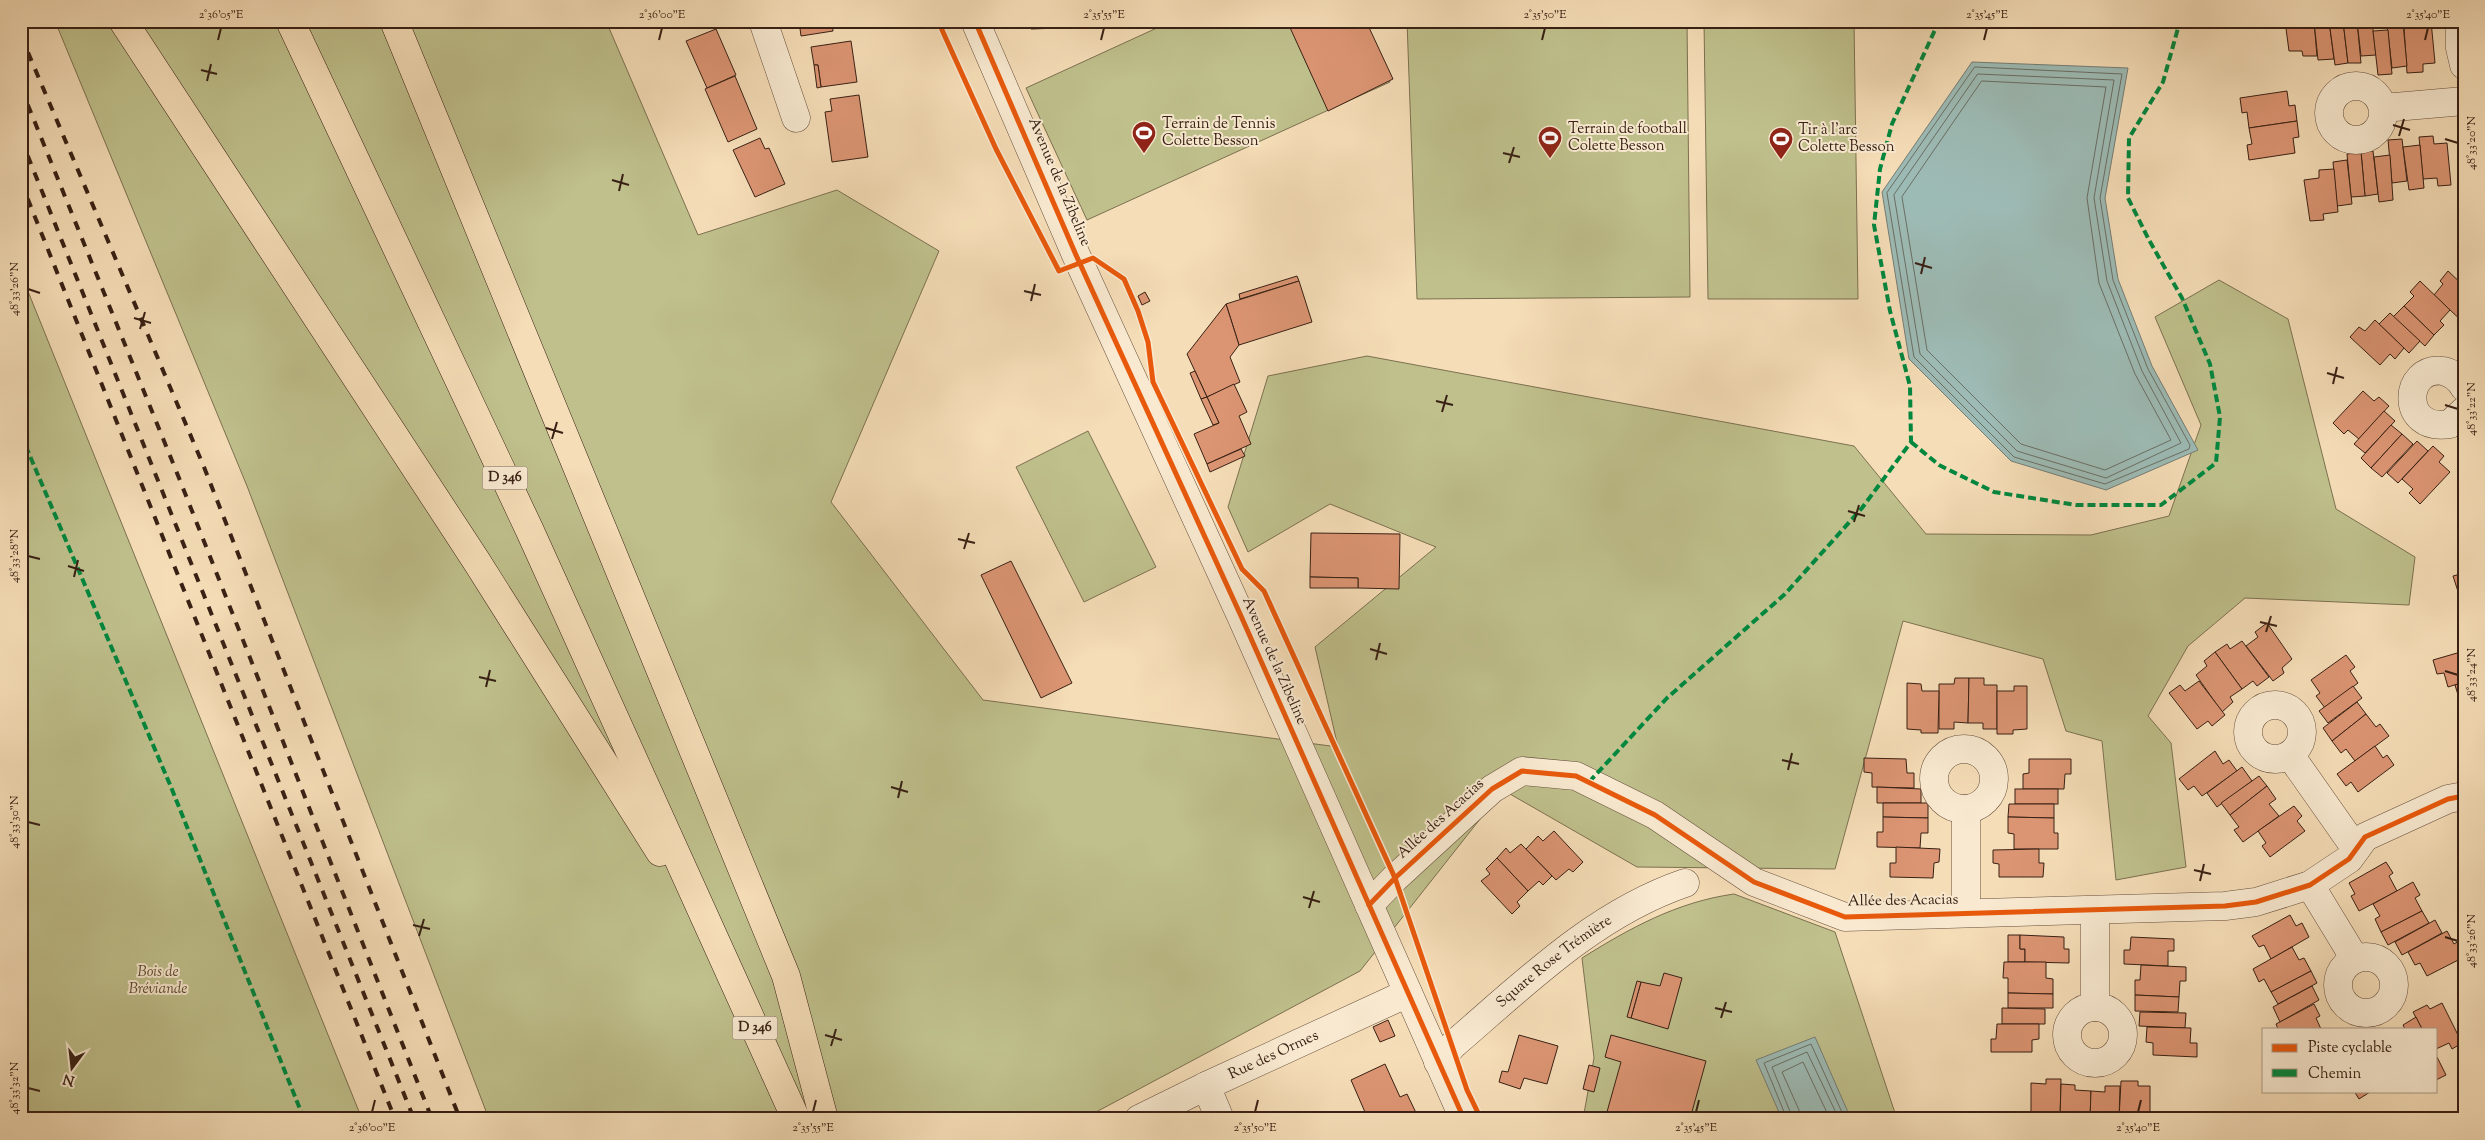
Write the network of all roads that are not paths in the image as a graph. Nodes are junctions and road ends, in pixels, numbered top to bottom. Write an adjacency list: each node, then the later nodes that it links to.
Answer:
1 (123, 21): 20 (main road)
2 (290, 21): 20 (main road, D 346)
3 (394, 21): 27 (main road)
4 (763, 21): 8 (street)
5 (975, 21): 17 (street, Avenue de la Zibeline)
6 (2464, 101): 7 (street)
7 (2383, 108)
8 (796, 118)
9 (2461, 377): 10 (street)
10 (2464, 411)
11 (2290, 755): 14 (street)
12 (2464, 796): 14 (street, Allée des Acacias)
13 (1966, 809): 19 (street)
14 (2356, 849): 16 (street, Allée des Acacias)
15 (1685, 883): 24 (street, Square Rose Trémière)
16 (2310, 885): 18 (street, Allée des Acacias); 21 (street)
17 (1369, 905): 19 (street, Allée des Acacias); 22 (street, Avenue de la Zibeline)
18 (2095, 911): 19 (street, Allée des Acacias); 23 (street)
19 (1966, 913)
20 (714, 937): 26 (main road, D 346)
21 (2355, 959)
22 (1408, 994): 24 (street, Avenue de la Zibeline); 25 (street, Rue des Ormes)
23 (2094, 1007)
24 (1438, 1062): 30 (street, Avenue de la Zibeline)
25 (1206, 1086): 28 (street, Rue des Ormes); 29 (street)
26 (796, 1119)
27 (824, 1119)
28 (1139, 1119)
29 (1220, 1119)
30 (1464, 1119)

